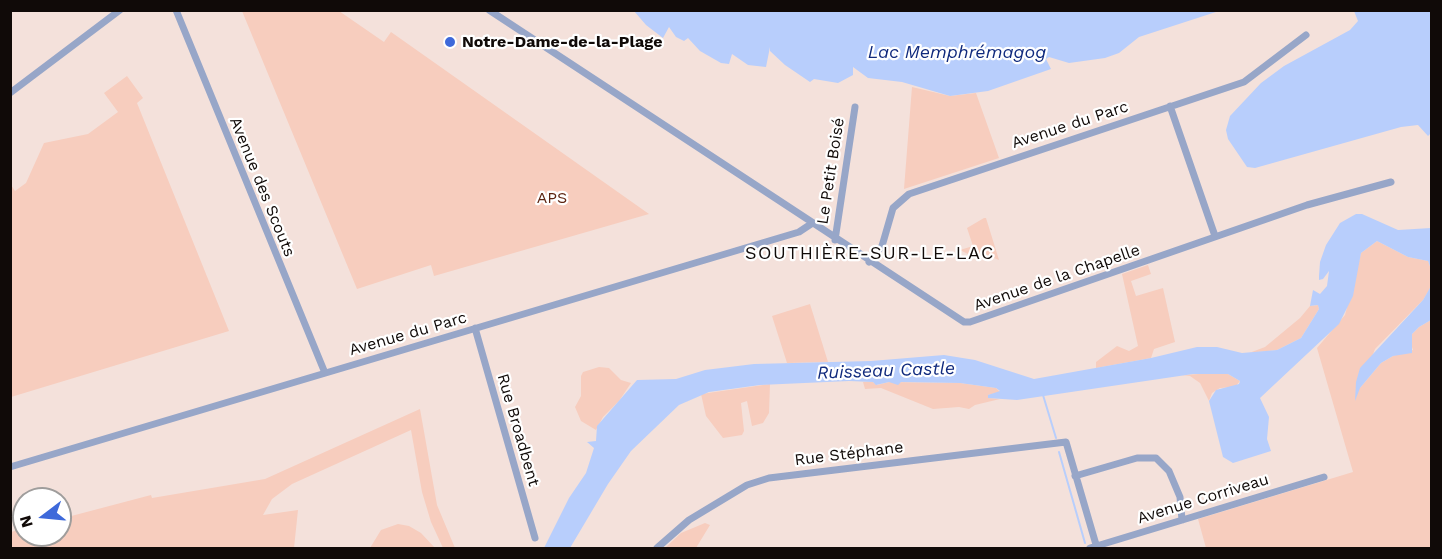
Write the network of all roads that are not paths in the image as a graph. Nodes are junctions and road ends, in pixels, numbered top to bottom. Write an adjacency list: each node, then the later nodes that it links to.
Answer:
1 (120, 10): 5 (street)
2 (176, 10): 14 (street, Avenue des Scouts)
3 (489, 10): 9 (street, Avenue de la Chapelle)
4 (1306, 35): 6 (street, Avenue du Parc)
5 (10, 93)
6 (1170, 106): 10 (street); 12 (street, Avenue du Parc)
7 (855, 107): 11 (street, Le Petit Boisé)
8 (1390, 182): 10 (street, Avenue de la Chapelle)
9 (811, 224): 11 (street, Avenue de la Chapelle); 13 (street, Avenue du Parc)
10 (1215, 236): 12 (street, Avenue de la Chapelle)
11 (834, 240): 12 (street, Avenue de la Chapelle)
12 (869, 262)
13 (475, 328): 14 (street, Avenue du Parc); 19 (street, Rue Broadbent)
14 (325, 373): 15 (street, Avenue du Parc)
15 (10, 467)
16 (1075, 476): 18 (street); 20 (street); 21 (street, Rue Stéphane)
17 (1324, 477): 18 (street, Avenue Corriveau)
18 (1182, 520): 20 (street, Avenue Corriveau)
19 (535, 538)
20 (1095, 548)
21 (657, 549)

